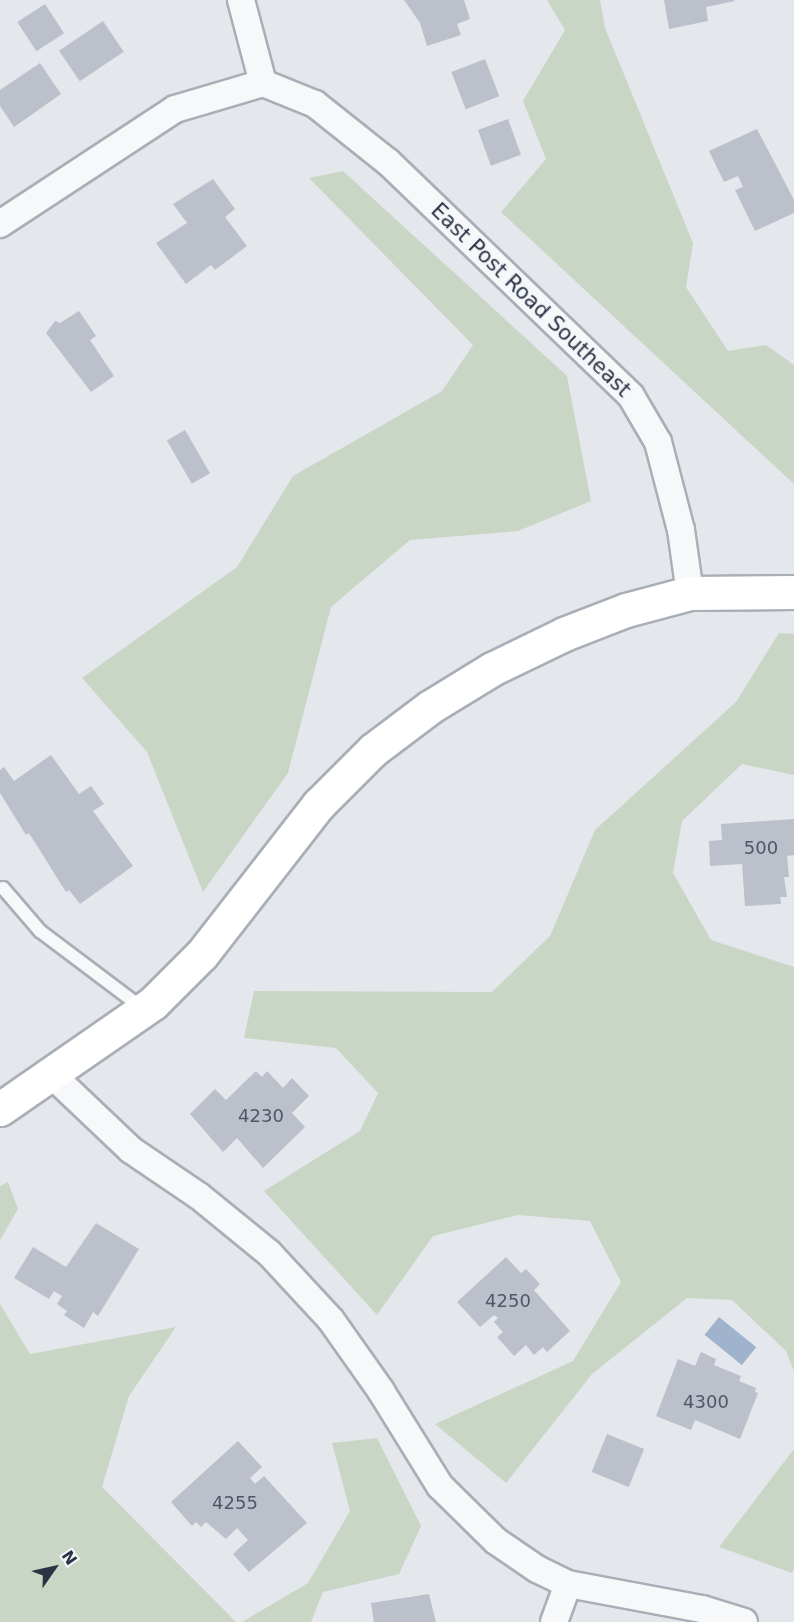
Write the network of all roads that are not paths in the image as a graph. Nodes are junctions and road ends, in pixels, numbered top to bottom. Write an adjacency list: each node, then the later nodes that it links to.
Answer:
1 (241, 0): 2 (street)
2 (264, 83): 3 (street); 5 (street, East Post Road Southeast)
3 (0, 224)
4 (794, 592): 5 (main road)
5 (690, 593): 7 (main road)
6 (3, 888): 7 (lane)
7 (144, 1009): 8 (main road)
8 (51, 1074): 9 (main road); 10 (street)
9 (0, 1109)
10 (568, 1584): 11 (street); 12 (street)
11 (554, 1622)
12 (744, 1622)

